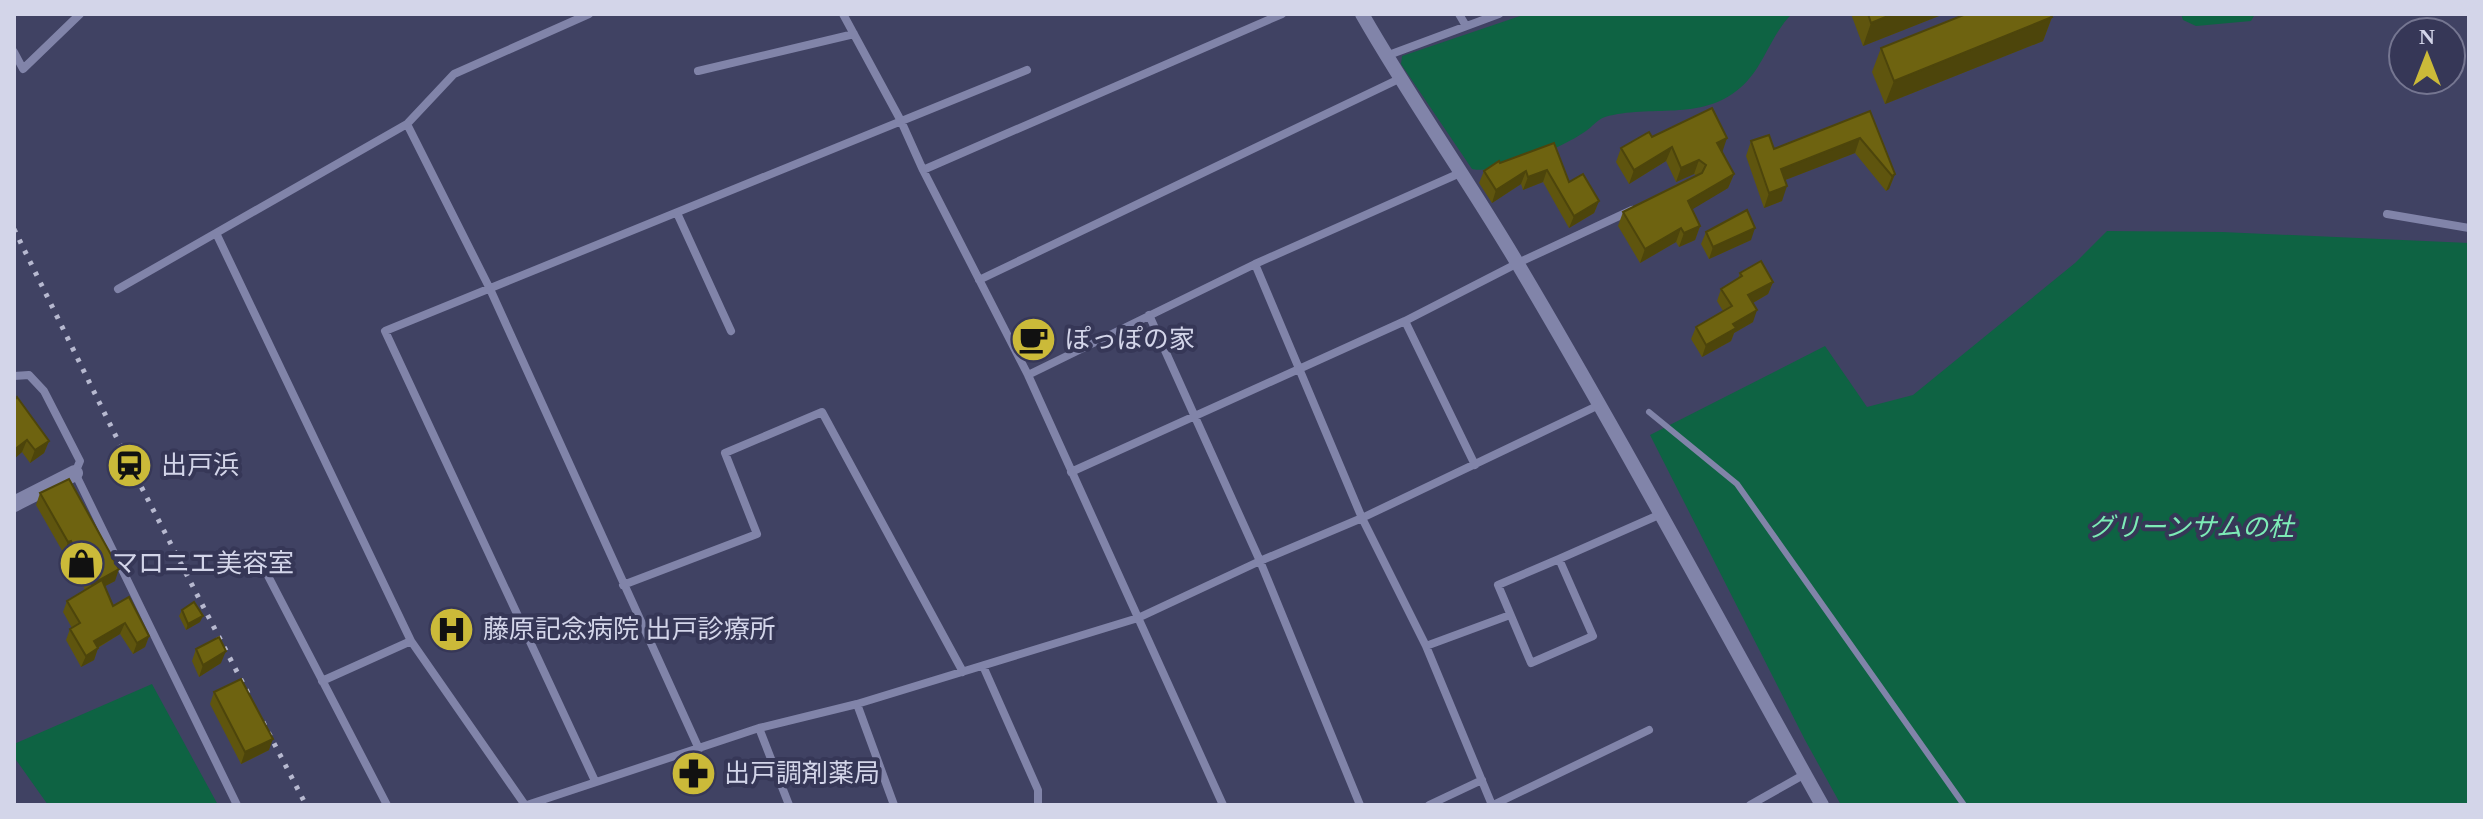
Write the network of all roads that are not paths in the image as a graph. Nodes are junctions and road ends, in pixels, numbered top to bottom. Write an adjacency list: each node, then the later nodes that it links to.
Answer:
1 (80, 14): 10 (street)
2 (589, 14): 16 (street)
3 (843, 14): 9 (street)
4 (1282, 14): 17 (street)
5 (1362, 14): 11 (street)
6 (1459, 14): 8 (street)
7 (1499, 14): 8 (street)
8 (1466, 26): 11 (street)
9 (854, 34): 13 (street); 15 (street)
10 (14, 52)
11 (1386, 56): 14 (street)
12 (1027, 70): 15 (street)
13 (698, 71)
14 (1399, 79): 18 (street); 26 (street)
15 (901, 121): 17 (street); 20 (street)
16 (407, 124): 23 (street); 28 (street)
17 (923, 170): 26 (street)
18 (1460, 173): 24 (street); 25 (street)
19 (1639, 206): 24 (street)
20 (677, 213): 28 (street); 31 (street)
21 (2387, 214): 22 (street)
22 (2469, 228)
23 (216, 233): 27 (street); 50 (street)
24 (1518, 263): 30 (street); 35 (street)
25 (1255, 264): 29 (street); 32 (street)
26 (979, 280): 33 (street)
27 (118, 289)
28 (490, 289): 47 (street); 61 (street)
29 (1149, 315): 33 (street); 37 (street)
30 (1405, 321): 32 (street); 38 (street)
31 (731, 331)
32 (1299, 368): 37 (street); 43 (street)
33 (1028, 375): 39 (street)
34 (14, 376): 40 (street)
35 (1599, 405): 38 (street); 42 (street)
36 (1649, 412): 74 (lane)
37 (1192, 415): 39 (street); 45 (street)
38 (1475, 465): 43 (street)
39 (1071, 472): 49 (street)
40 (75, 473): 41 (main road); 62 (street)
41 (14, 504)
42 (1661, 514): 44 (street); 59 (street)
43 (1362, 518): 45 (street); 51 (street)
44 (1559, 559): 48 (street); 48 (street)
45 (1260, 561): 49 (street); 69 (street)
46 (266, 572): 54 (street)
47 (623, 585): 53 (street); 58 (street)
48 (1510, 615): 51 (street)
49 (1138, 618): 52 (street); 68 (street)
50 (411, 641): 54 (street); 64 (street)
51 (1426, 646): 60 (street)
52 (983, 666): 53 (street); 67 (street)
53 (963, 672): 55 (street)
54 (322, 681): 63 (street)
55 (857, 704): 56 (street); 66 (street)
56 (759, 728): 58 (street); 65 (street)
57 (1649, 730): 71 (street)
58 (699, 749): 61 (street)
59 (1805, 774): 72 (street); 73 (street)
60 (1482, 780): 70 (street); 71 (street)
61 (595, 781): 64 (street)
62 (237, 805)
63 (387, 805)
64 (526, 805)
65 (789, 805)
66 (894, 805)
67 (1038, 805)
68 (1223, 805)
69 (1360, 805)
70 (1429, 805)
71 (1492, 805)
72 (1750, 805)
73 (1822, 805)
74 (1964, 805)

